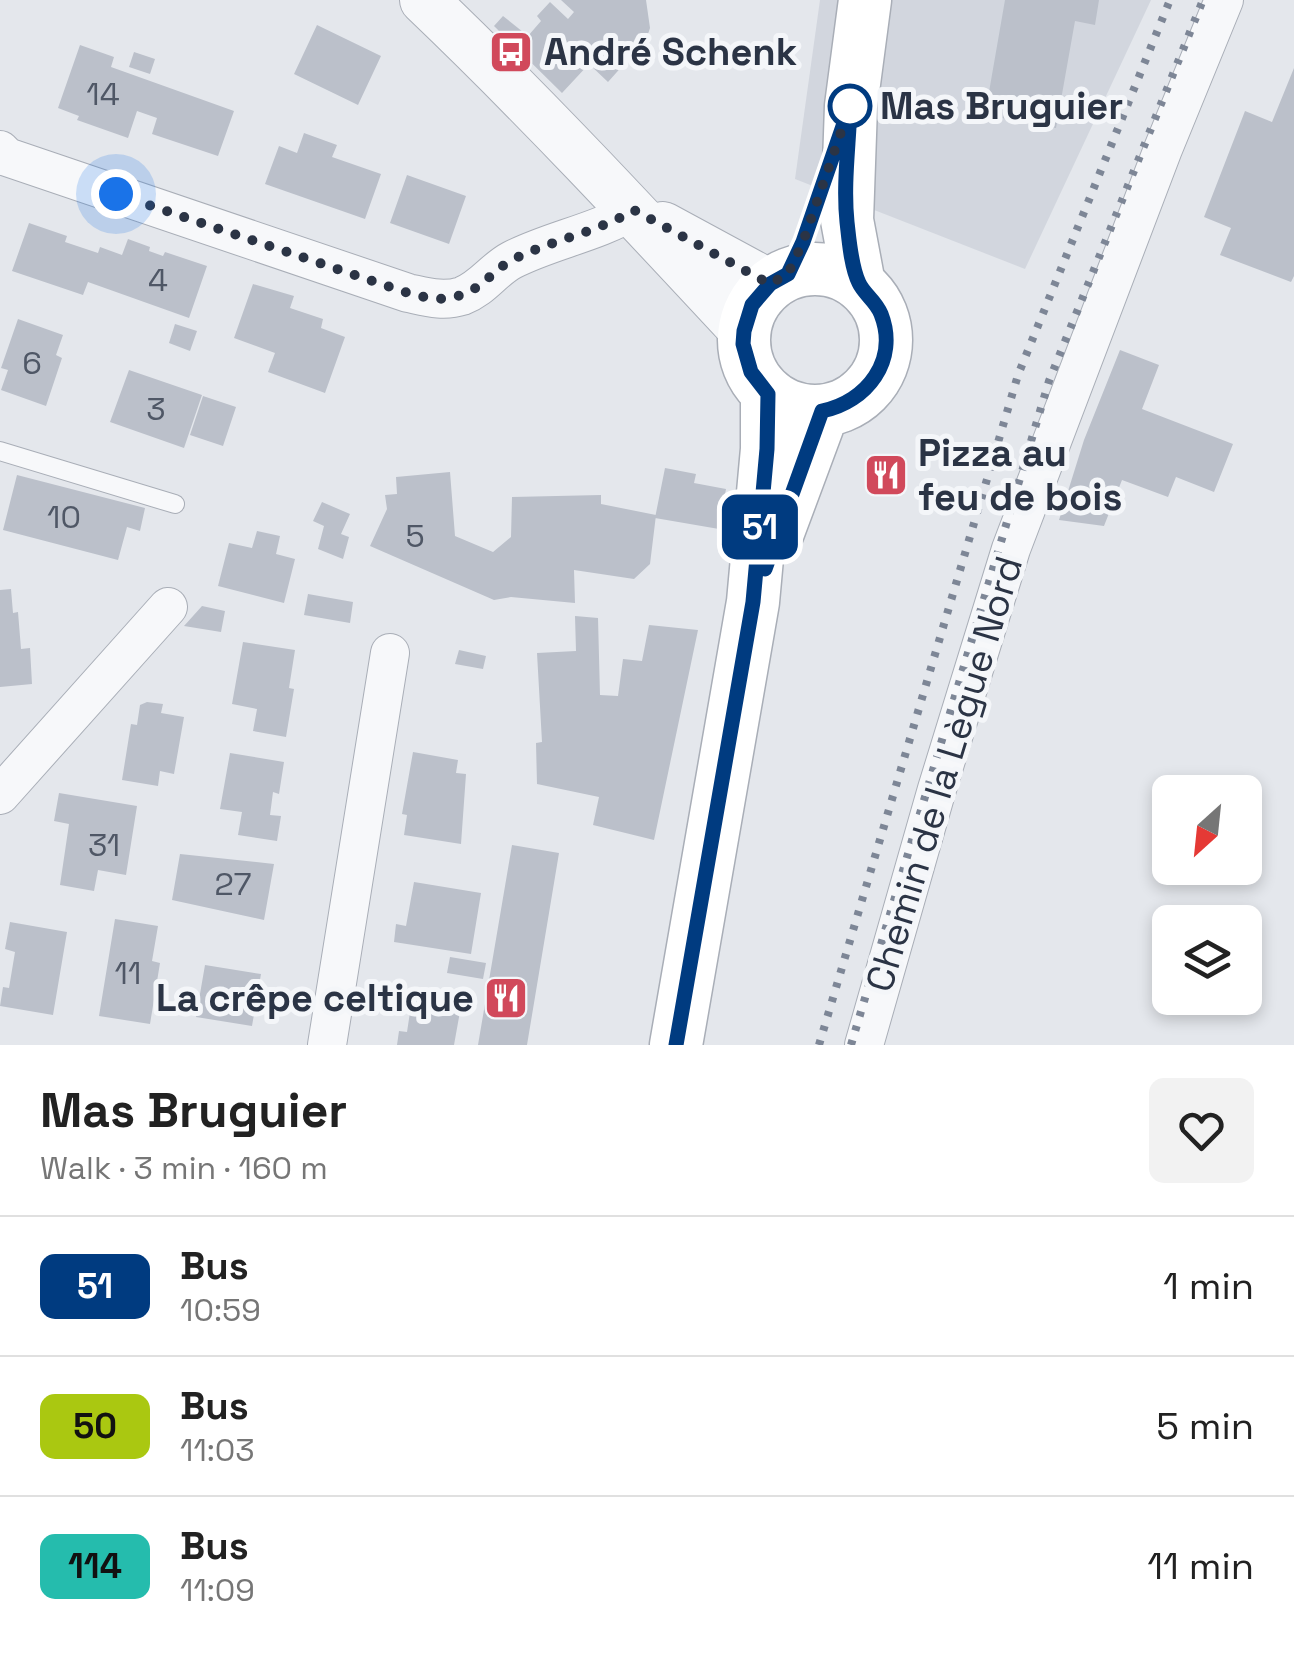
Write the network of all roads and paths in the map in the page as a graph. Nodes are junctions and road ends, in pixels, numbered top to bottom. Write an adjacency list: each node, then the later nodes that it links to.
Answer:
1 (424, 0): 6 (street)
2 (865, 0): 4 (main road)
3 (1224, 0): 20 (street, Chemin de la Lègue Nord)
4 (850, 106): 7 (main road); 8 (main road)
5 (2, 162): 6 (street)
6 (634, 210): 7 (street); 9 (street)
7 (779, 278): 8 (main road); 9 (main road)
8 (859, 284): 11 (main road)
9 (744, 331): 10 (main road)
10 (768, 394): 11 (main road); 14 (main road)
11 (822, 411): 14 (main road)
12 (0, 451): 13 (lane)
13 (175, 504)
14 (753, 602): 19 (main road)
15 (168, 607): 17 (street)
16 (390, 653): 18 (street)
17 (0, 795)
18 (327, 1045)
19 (676, 1045)
20 (864, 1045)

